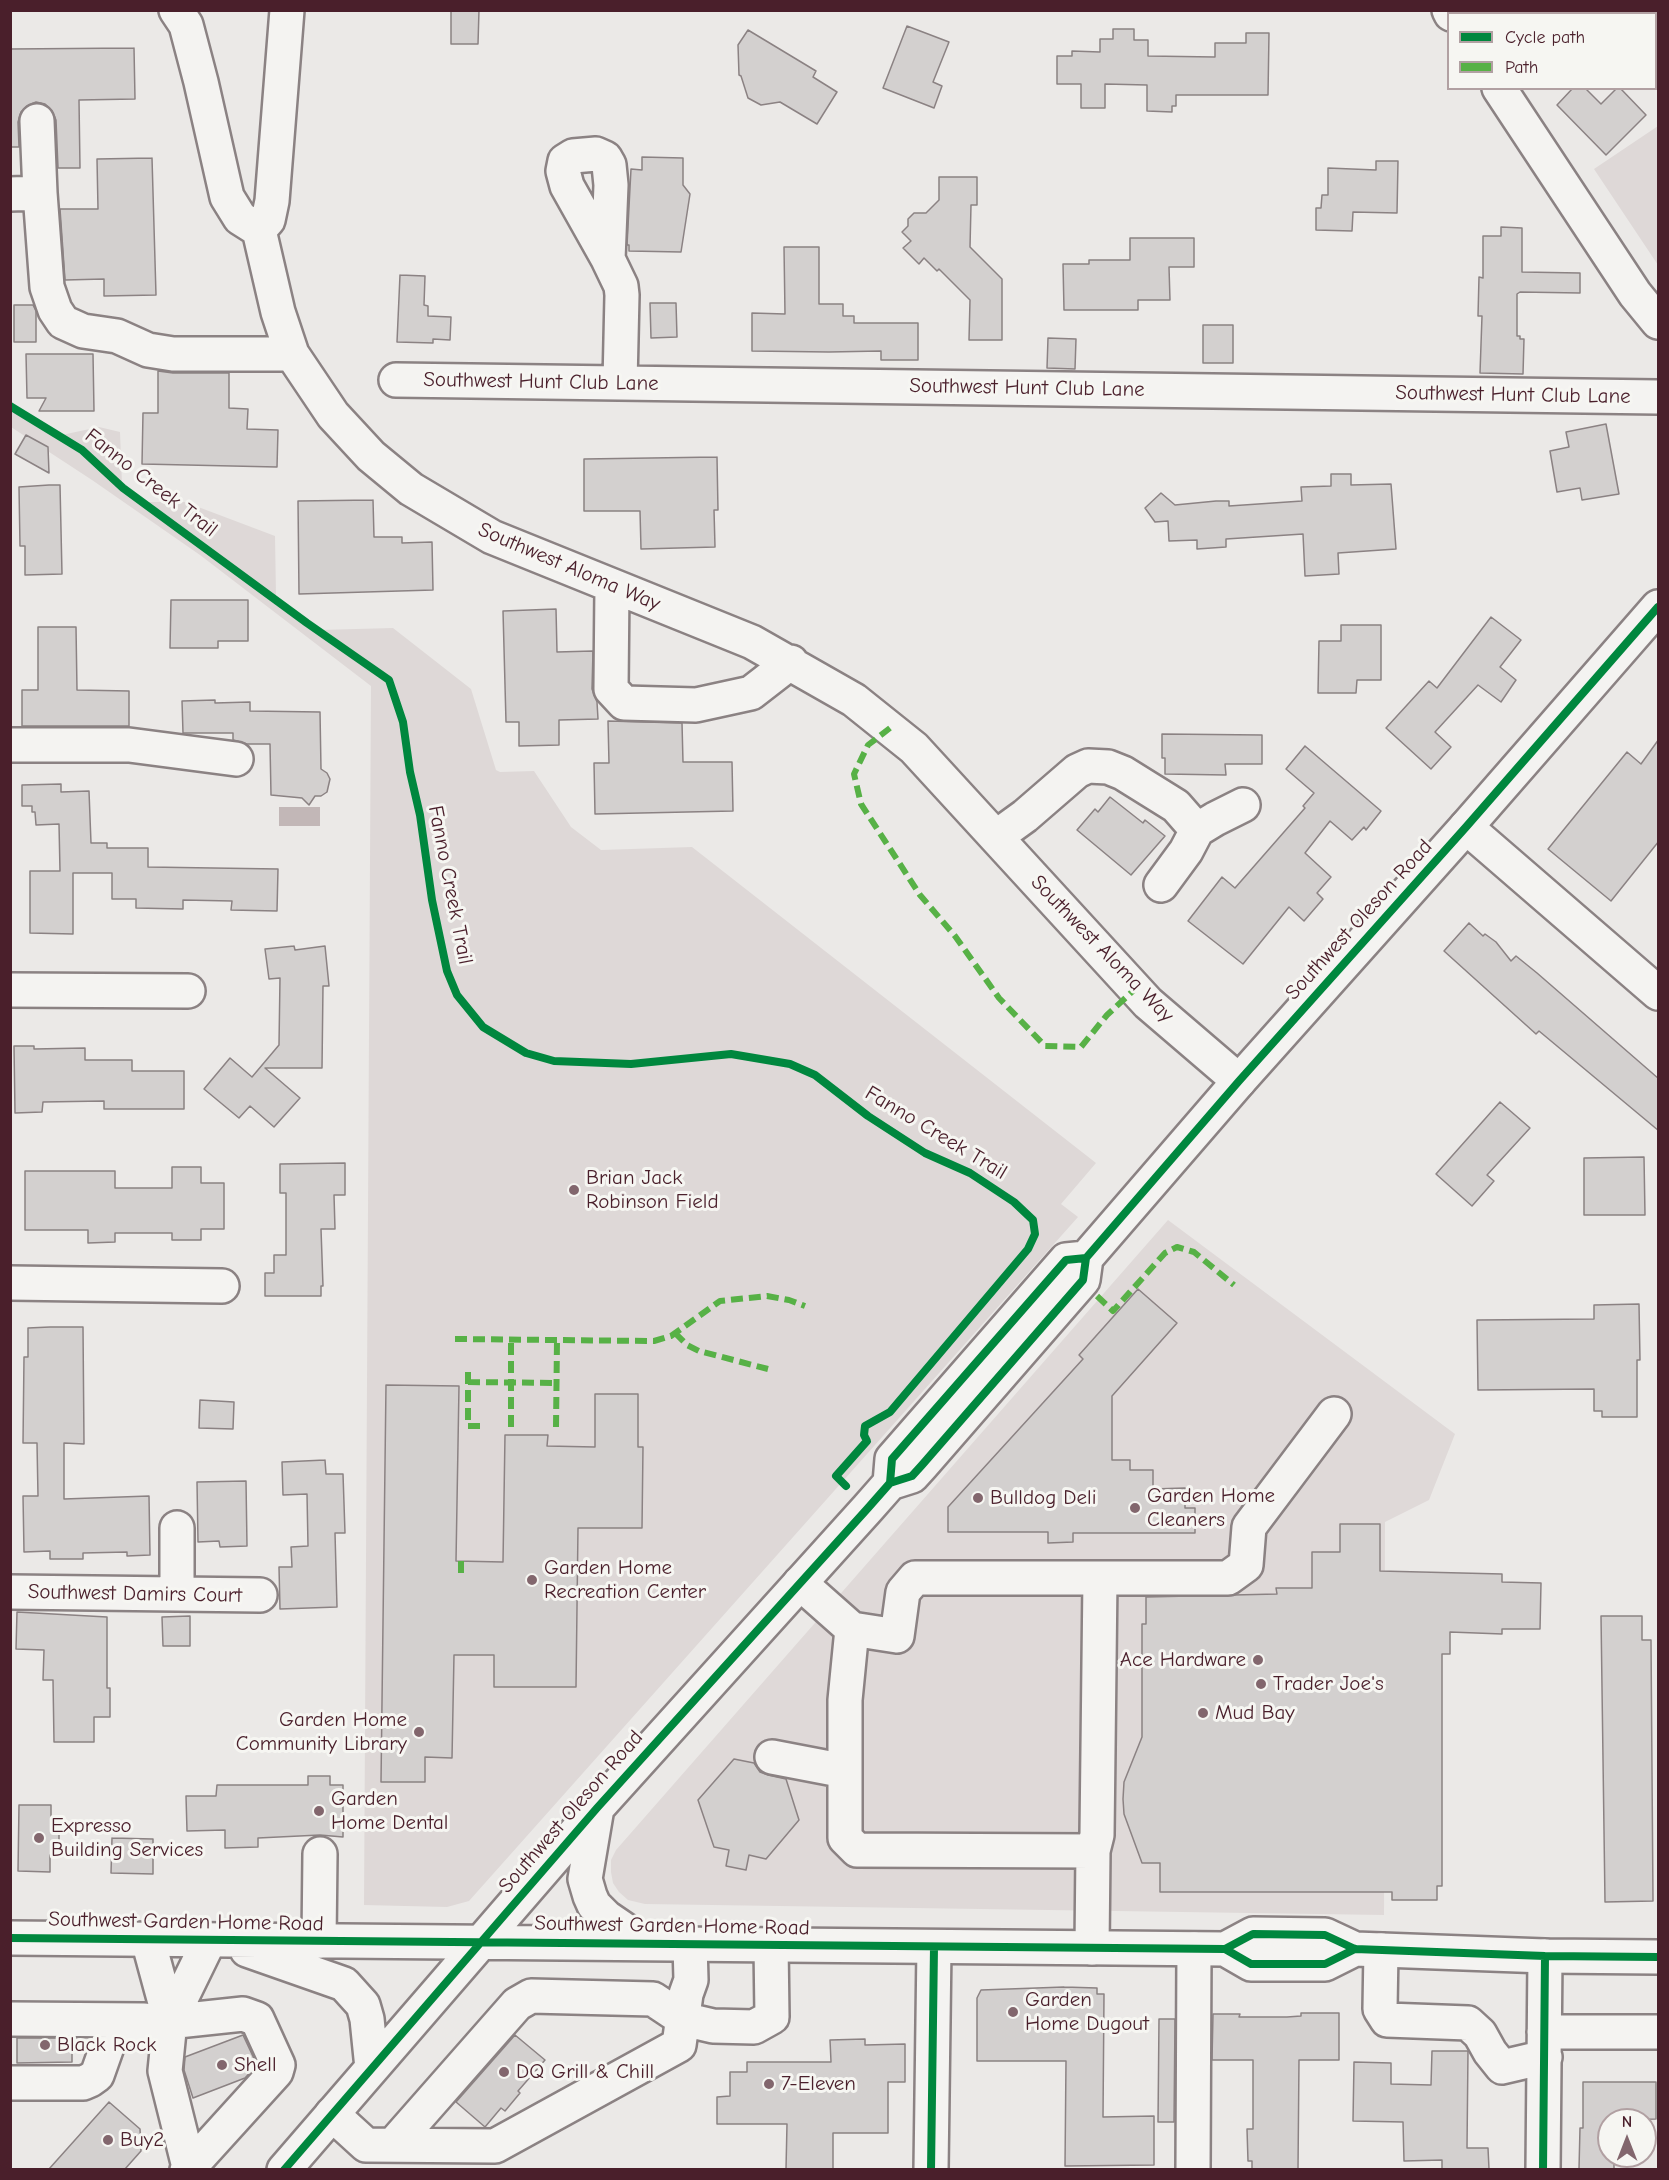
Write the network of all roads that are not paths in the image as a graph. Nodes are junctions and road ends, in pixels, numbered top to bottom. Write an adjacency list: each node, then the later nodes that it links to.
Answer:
1 (176, 10): 6 (street)
2 (287, 10): 6 (street)
3 (1500, 90): 8 (street)
4 (37, 121): 5 (street)
5 (25, 193): 9 (street)
6 (259, 230): 9 (street, Southwest Aloma Way)
7 (608, 259): 11 (street)
8 (1659, 322)
9 (292, 354): 13 (street, Southwest Aloma Way)
10 (396, 380): 11 (street, Southwest Hunt Club Lane)
11 (620, 383): 12 (street, Southwest Hunt Club Lane)
12 (1659, 397)
13 (612, 586): 15 (street, Southwest Aloma Way); 15 (street)
14 (1659, 607): 19 (street, Southwest Oleson Road)
15 (791, 662): 21 (street, Southwest Aloma Way)
16 (10, 745): 17 (street)
17 (236, 759)
18 (1243, 805): 20 (street)
19 (1466, 827): 25 (street); 26 (street, Southwest Oleson Road)
20 (1197, 830): 21 (street); 22 (street)
21 (996, 837): 26 (street, Southwest Aloma Way)
22 (1161, 885)
23 (10, 990): 24 (street)
24 (188, 991)
25 (1659, 993)
26 (1239, 1081): 32 (street, Southwest Oleson Road)
27 (10, 1283): 28 (street)
28 (222, 1286)
29 (1334, 1414): 31 (street)
30 (177, 1528): 34 (street)
31 (1100, 1578): 36 (street); 40 (street)
32 (800, 1584): 36 (street); 39 (street, Southwest Oleson Road)
33 (10, 1592): 34 (street, Southwest Damirs Court)
34 (177, 1594): 35 (street, Southwest Damirs Court)
35 (260, 1595)
36 (852, 1629): 38 (street)
37 (772, 1757): 38 (street)
38 (845, 1771): 40 (street)
39 (597, 1808): 46 (street, Southwest Oleson Road); 47 (street)
40 (1093, 1851): 51 (street)
41 (320, 1854): 45 (street)
42 (10, 1938): 43 (street, Southwest Garden Home Road)
43 (148, 1940): 44 (street, Southwest Garden Home Road); 61 (street)
44 (214, 1941): 45 (street, Southwest Garden Home Road); 61 (street); 64 (street)
45 (319, 1941): 46 (street, Southwest Garden Home Road)
46 (480, 1942): 47 (street, Southwest Garden Home Road); 64 (street, Southwest Oleson Road)
47 (644, 1943): 48 (street, Southwest Garden Home Road)
48 (690, 1944): 49 (street, Southwest Garden Home Road); 60 (street)
49 (771, 1944): 50 (street, Southwest Garden Home Road); 60 (street)
50 (934, 1947): 51 (street, Southwest Garden Home Road); 71 (street)
51 (1092, 1948): 52 (street, Southwest Garden Home Road)
52 (1210, 1949): 53 (street, Southwest Garden Home Road); 72 (street)
53 (1368, 1950): 54 (street, Southwest Garden Home Road); 63 (street)
54 (1545, 1956): 55 (street, Southwest Garden Home Road); 63 (street)
55 (1659, 1957)
56 (10, 2005): 59 (street)
57 (10, 2019): 58 (street)
58 (78, 2019): 59 (street); 65 (street)
59 (118, 2019): 61 (street)
60 (682, 2019): 68 (street); 68 (street)
61 (170, 2021): 66 (street); 69 (street); 69 (street)
62 (1659, 2032): 63 (street)
63 (1545, 2044): 73 (street)
64 (372, 2068): 67 (street, Southwest Oleson Road)
65 (10, 2069)
66 (10, 2083)
67 (332, 2114): 68 (street); 70 (street, Southwest Oleson Road)
68 (393, 2145)
69 (188, 2168)
70 (284, 2169)
71 (931, 2169)
72 (1193, 2169)
73 (1542, 2169)

